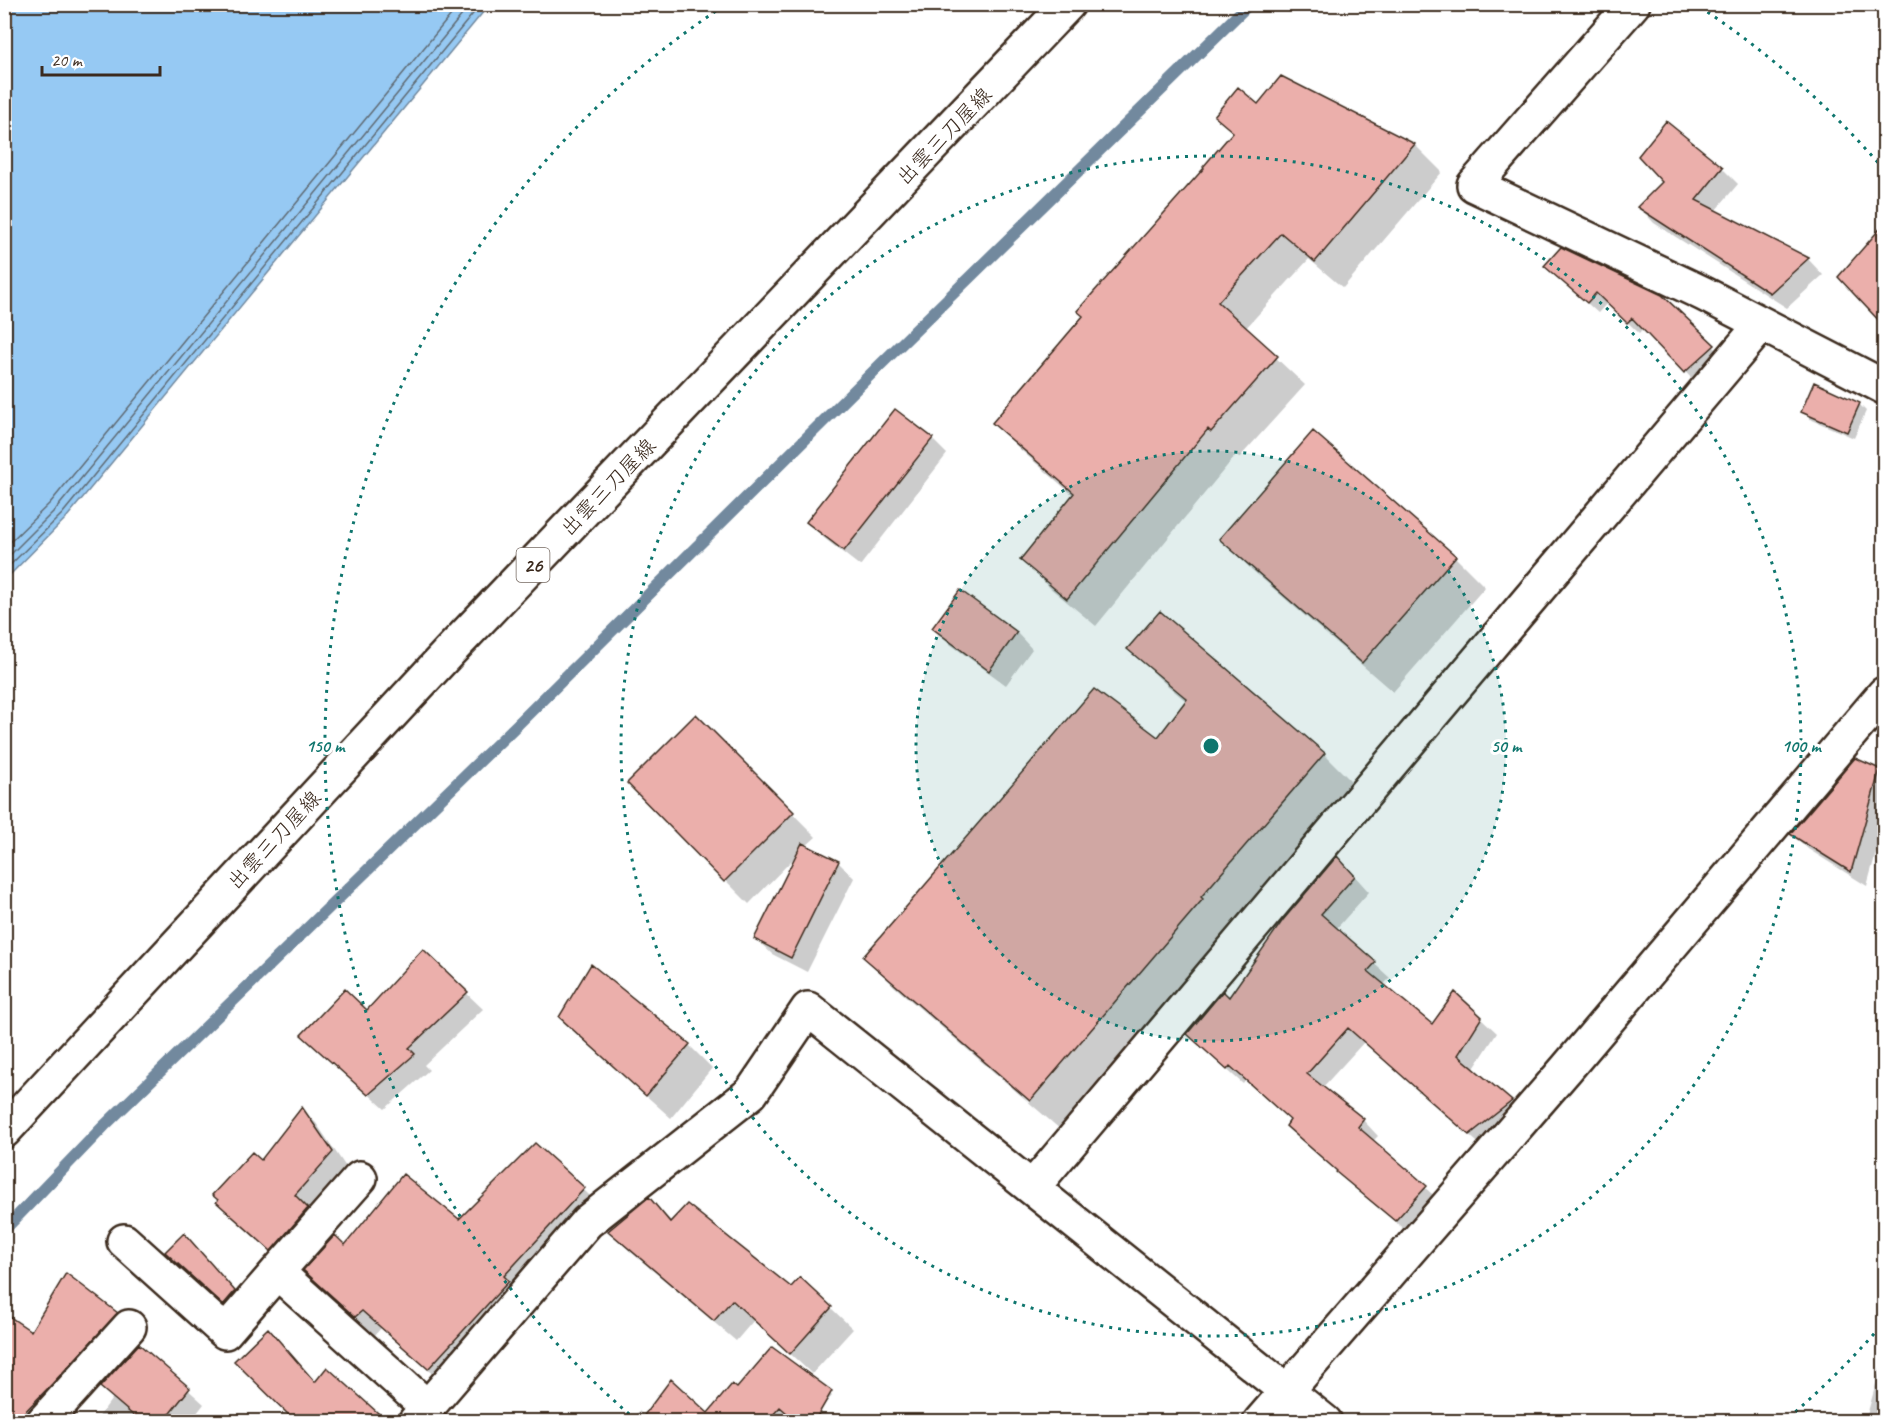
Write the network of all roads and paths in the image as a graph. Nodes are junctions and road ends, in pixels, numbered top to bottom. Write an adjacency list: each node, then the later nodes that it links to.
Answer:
1 (1068, 4): 6 (street, 出雲三刀屋線 / 26)
2 (1633, 4): 3 (street)
3 (1762, 324): 4 (street); 8 (street)
4 (1884, 387)
5 (1884, 694): 12 (street)
6 (4, 1131)
7 (360, 1178): 10 (street)
8 (1032, 1188): 12 (street); 13 (street)
9 (124, 1241): 10 (street)
10 (277, 1272): 13 (street)
11 (129, 1327): 14 (street)
12 (1285, 1391): 15 (street); 16 (street)
13 (421, 1414)
14 (43, 1422)
15 (1260, 1422)
16 (1324, 1422)

